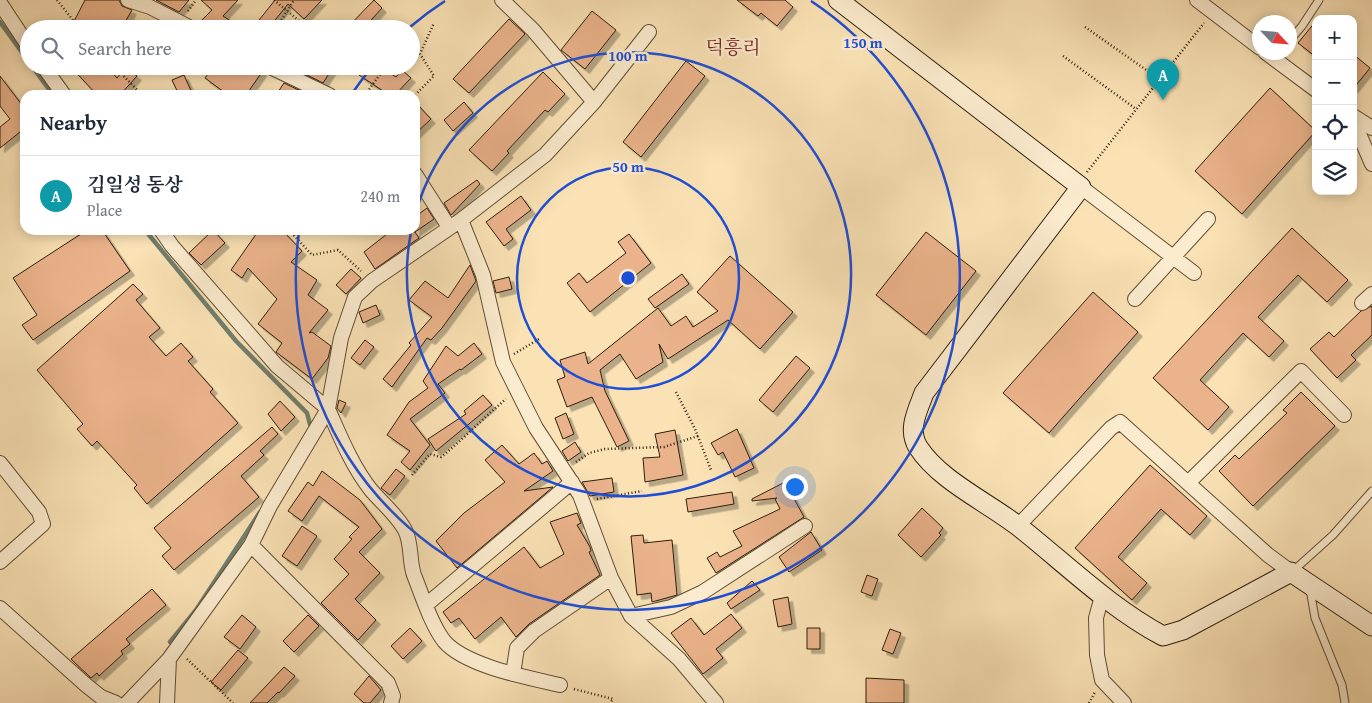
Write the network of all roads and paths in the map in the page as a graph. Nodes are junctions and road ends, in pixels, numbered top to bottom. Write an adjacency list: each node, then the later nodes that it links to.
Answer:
1 (57, 0): 12 (path)
2 (128, 0): 13 (street)
3 (274, 0): 10 (path)
4 (294, 0): 10 (path)
5 (502, 0): 37 (street)
6 (838, 0): 44 (street)
7 (1197, 0): 11 (street)
8 (1319, 0): 19 (lane)
9 (0, 3): 20 (street)
10 (287, 11): 14 (path); 15 (path)
11 (1212, 12): 21 (street); 30 (path)
12 (73, 20)
13 (175, 20)
14 (282, 20)
15 (298, 20)
16 (434, 23): 23 (path)
17 (1085, 26): 30 (path)
18 (649, 32): 37 (street)
19 (1297, 32)
20 (20, 33)
21 (1252, 42)
22 (420, 54): 36 (path)
23 (420, 54)
24 (1063, 56): 38 (path)
25 (1279, 60): 31 (street)
26 (50, 75): 32 (street)
27 (123, 75): 33 (path)
28 (287, 75): 34 (street)
29 (379, 75): 35 (path)
30 (1160, 79): 38 (path)
31 (1312, 87)
32 (60, 90)
33 (137, 90)
34 (318, 90)
35 (369, 90)
36 (420, 90)
37 (594, 102): 46 (street)
38 (1136, 109): 44 (path)
39 (1357, 119): 40 (street)
40 (1372, 128)
41 (1357, 129): 42 (street)
42 (1372, 164)
43 (420, 180): 46 (street)
44 (1079, 186): 49 (street); 69 (street)
45 (1208, 219): 49 (street)
46 (455, 224): 51 (street); 54 (street)
47 (164, 235): 57 (street)
48 (294, 235): 51 (path)
49 (1174, 258): 50 (street); 52 (street)
50 (1194, 273)
51 (372, 280): 57 (street)
52 (1135, 300)
53 (539, 339): 54 (path)
54 (503, 362): 55 (street)
55 (517, 390): 62 (path); 63 (street)
56 (676, 392): 59 (path)
57 (328, 409): 70 (street); 76 (street)
58 (1344, 415): 64 (street)
59 (698, 436): 61 (path); 63 (path)
60 (0, 463): 71 (street)
61 (711, 470)
62 (412, 475)
63 (569, 477): 67 (street); 76 (street)
64 (1188, 483): 69 (street); 72 (street)
65 (642, 491): 67 (path)
66 (1372, 491): 72 (lane)
67 (583, 501): 73 (street)
68 (805, 526): 78 (street)
69 (1018, 526): 75 (street)
70 (251, 545): 80 (street); 87 (street)
71 (0, 562)
72 (1291, 572): 74 (street); 75 (street)
73 (611, 578): 78 (street); 81 (street)
74 (1310, 586): 79 (street); 91 (lane)
75 (1102, 596): 90 (street)
76 (426, 604): 81 (street)
77 (0, 608): 83 (street)
78 (631, 616): 89 (street)
79 (1372, 626)
80 (173, 654): 84 (street); 85 (street); 86 (path)
81 (513, 674): 82 (street)
82 (560, 685): 88 (path)
83 (116, 703)
84 (127, 703)
85 (167, 703)
86 (233, 703)
87 (391, 703)
88 (610, 703)
89 (716, 703)
90 (1124, 703)
91 (1345, 703)

